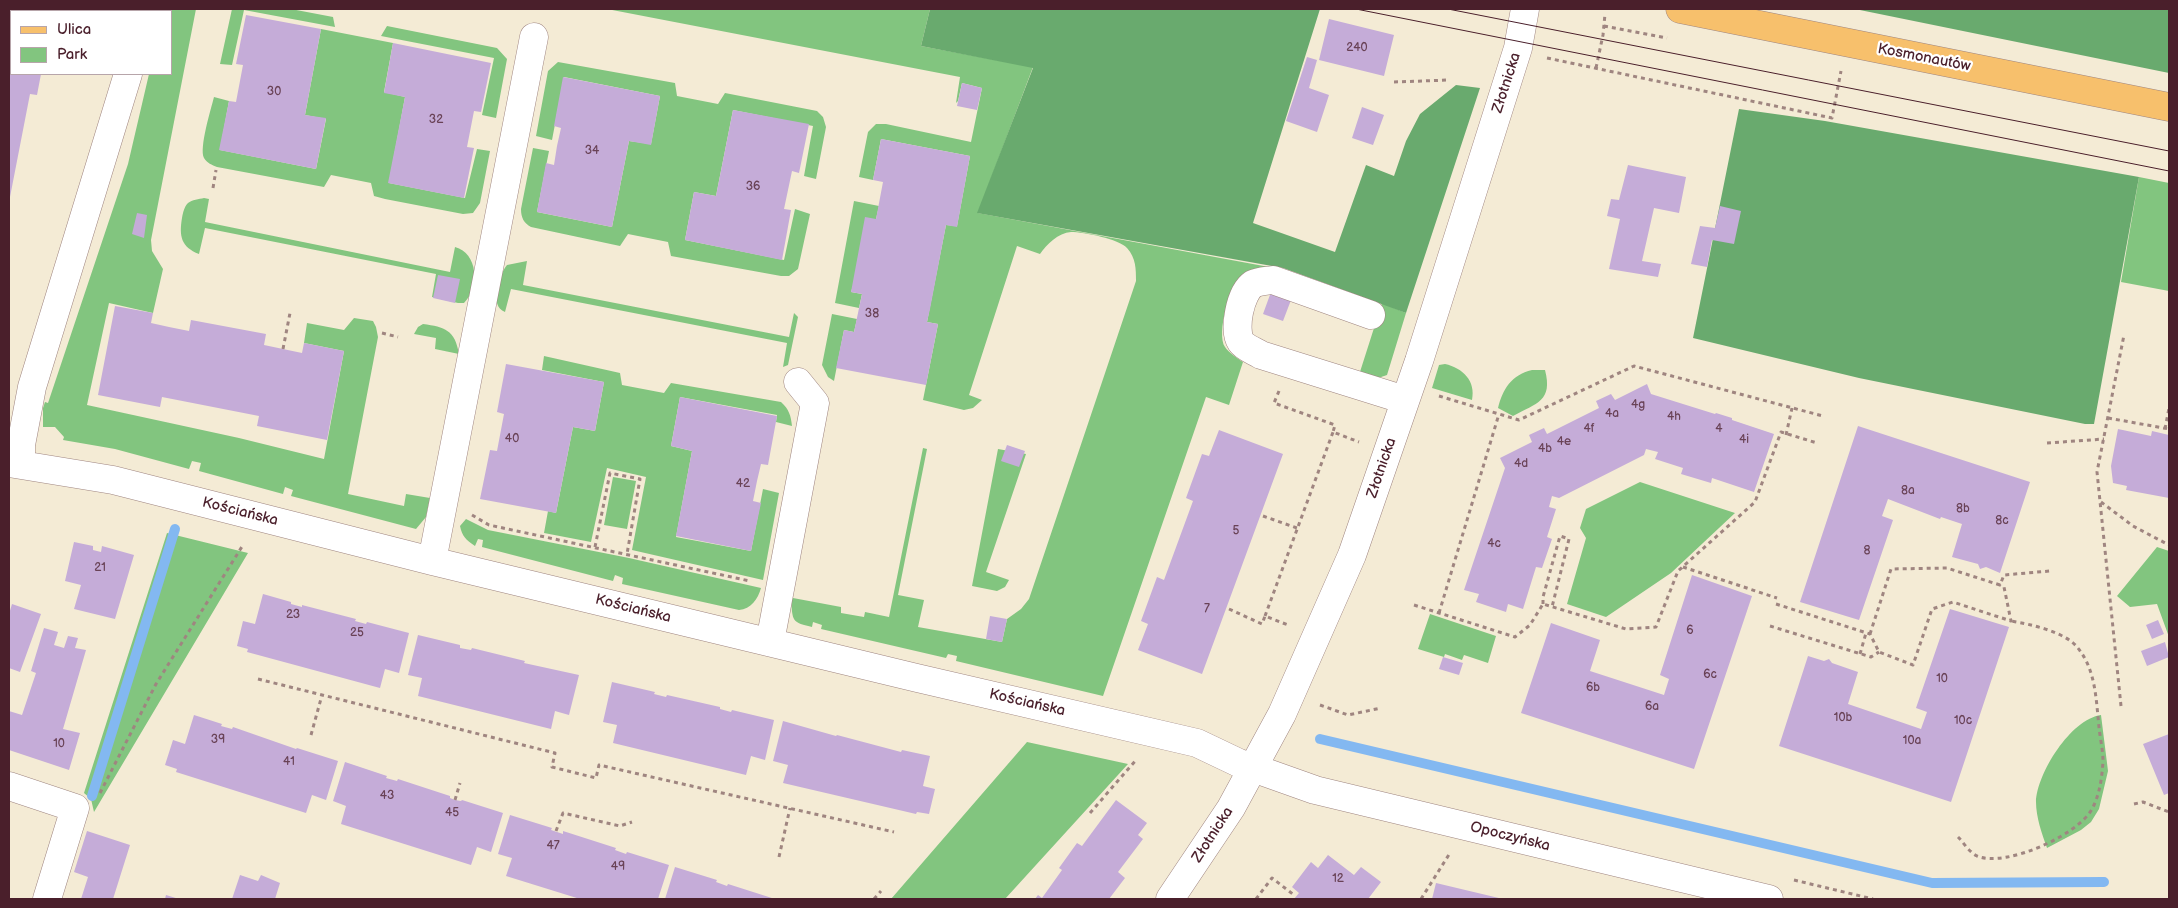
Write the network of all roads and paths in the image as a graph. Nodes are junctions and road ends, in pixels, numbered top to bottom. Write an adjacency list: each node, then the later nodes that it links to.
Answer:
1 (1525, 9): 23 (street, Złotnicka)
2 (1682, 9): 11 (main road, Kosmonautów)
3 (1604, 14): 6 (path)
4 (534, 37): 45 (street)
5 (1538, 58): 6 (path)
6 (1596, 68): 7 (path)
7 (1841, 70)
8 (128, 75): 36 (street)
9 (1449, 80): 10 (path)
10 (1394, 82)
11 (2169, 107)
12 (216, 170): 13 (path)
13 (213, 188)
14 (290, 313): 19 (path)
15 (1371, 315): 20 (street)
16 (382, 333): 18 (path)
17 (2124, 335): 28 (path)
18 (398, 337)
19 (283, 349)
20 (1289, 363): 23 (street); 30 (path)
21 (798, 382): 49 (street)
22 (1435, 395): 26 (path)
23 (1405, 400): 72 (street, Złotnicka)
24 (1792, 408): 26 (path); 27 (path); 31 (path)
25 (2169, 408): 29 (path)
26 (1499, 414): 56 (path)
27 (1824, 416)
28 (2108, 418): 29 (path); 32 (path)
29 (2167, 429)
30 (1333, 432): 33 (path); 40 (path)
31 (1786, 435): 35 (path); 46 (path)
32 (2104, 438): 34 (path); 37 (path)
33 (1360, 442)
34 (2046, 443)
35 (1817, 444)
36 (15, 463): 45 (street, Kościańska)
37 (2100, 502): 42 (path); 68 (path)
38 (468, 513): 43 (path)
39 (1263, 516): 40 (path)
40 (1298, 528): 57 (path)
41 (246, 540): 75 (path)
42 (2169, 545)
43 (595, 547): 44 (path); 44 (path)
44 (627, 554): 49 (path)
45 (432, 560): 62 (street, Kościańska)
46 (1682, 567): 50 (path); 54 (path)
47 (2050, 572): 48 (path)
48 (2000, 585): 58 (path); 61 (path)
49 (780, 588): 62 (street)
50 (1777, 598)
51 (1543, 604): 54 (path); 54 (path); 56 (path)
52 (1776, 604): 61 (path)
53 (1414, 605): 56 (path)
54 (1552, 606)
55 (1229, 609): 57 (path)
56 (1439, 612)
57 (1266, 616): 60 (path)
58 (2011, 621): 63 (path); 84 (path)
59 (1770, 626): 64 (path)
60 (1294, 627)
61 (1868, 634): 63 (path); 64 (path)
62 (770, 642): 72 (street, Kościańska)
63 (1879, 652): 64 (path)
64 (1860, 654)
65 (258, 679): 66 (path)
66 (322, 695): 70 (path); 78 (path)
67 (1313, 702): 69 (path)
68 (2121, 706)
69 (1382, 708)
70 (311, 735)
71 (1138, 757): 80 (path)
72 (1253, 768): 91 (street, Złotnicka); 94 (street, Opoczyńska)
73 (460, 783): 76 (path)
74 (9, 786): 89 (street)
75 (98, 796)
76 (455, 800)
77 (2134, 804): 79 (path)
78 (790, 808): 83 (path); 86 (path)
79 (2169, 812)
80 (1090, 813)
81 (632, 822): 82 (path)
82 (556, 831)
83 (894, 832)
84 (1958, 837)
85 (1454, 845): 93 (path)
86 (779, 857)
87 (881, 891): 90 (path)
88 (1294, 895): 92 (path)
89 (48, 899)
90 (874, 899)
91 (1170, 899)
92 (1256, 899)
93 (1421, 899)
94 (1769, 899)

